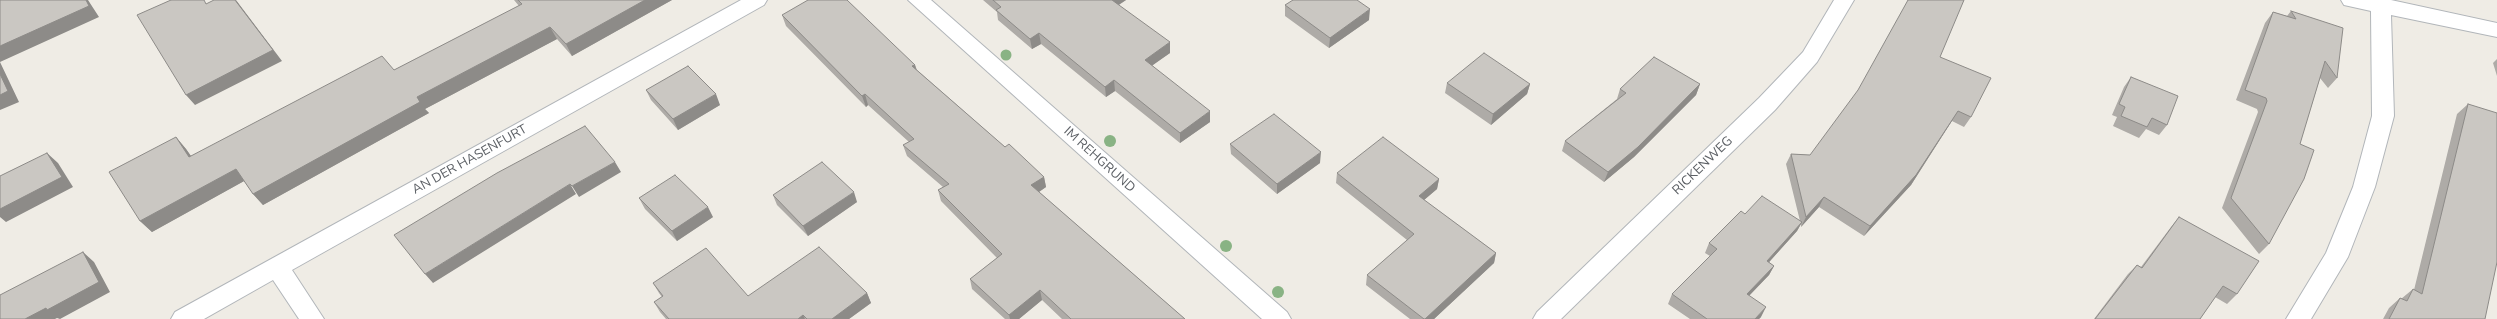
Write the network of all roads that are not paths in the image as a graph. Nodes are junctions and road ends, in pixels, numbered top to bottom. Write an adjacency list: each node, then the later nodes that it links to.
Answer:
1 (757, 0): 7 (street, AN DER HASENFURT)
2 (918, 0): 10 (street, IM REHGRUND)
3 (1844, 0): 11 (street, RICKENWEG)
4 (2351, 0): 5 (street)
5 (2382, 3): 6 (street); 12 (street)
6 (2497, 30)
7 (277, 267): 8 (street, AN DER HASENFURT); 9 (street)
8 (183, 319)
9 (312, 319)
10 (1279, 319)
11 (1545, 319)
12 (2298, 319)

